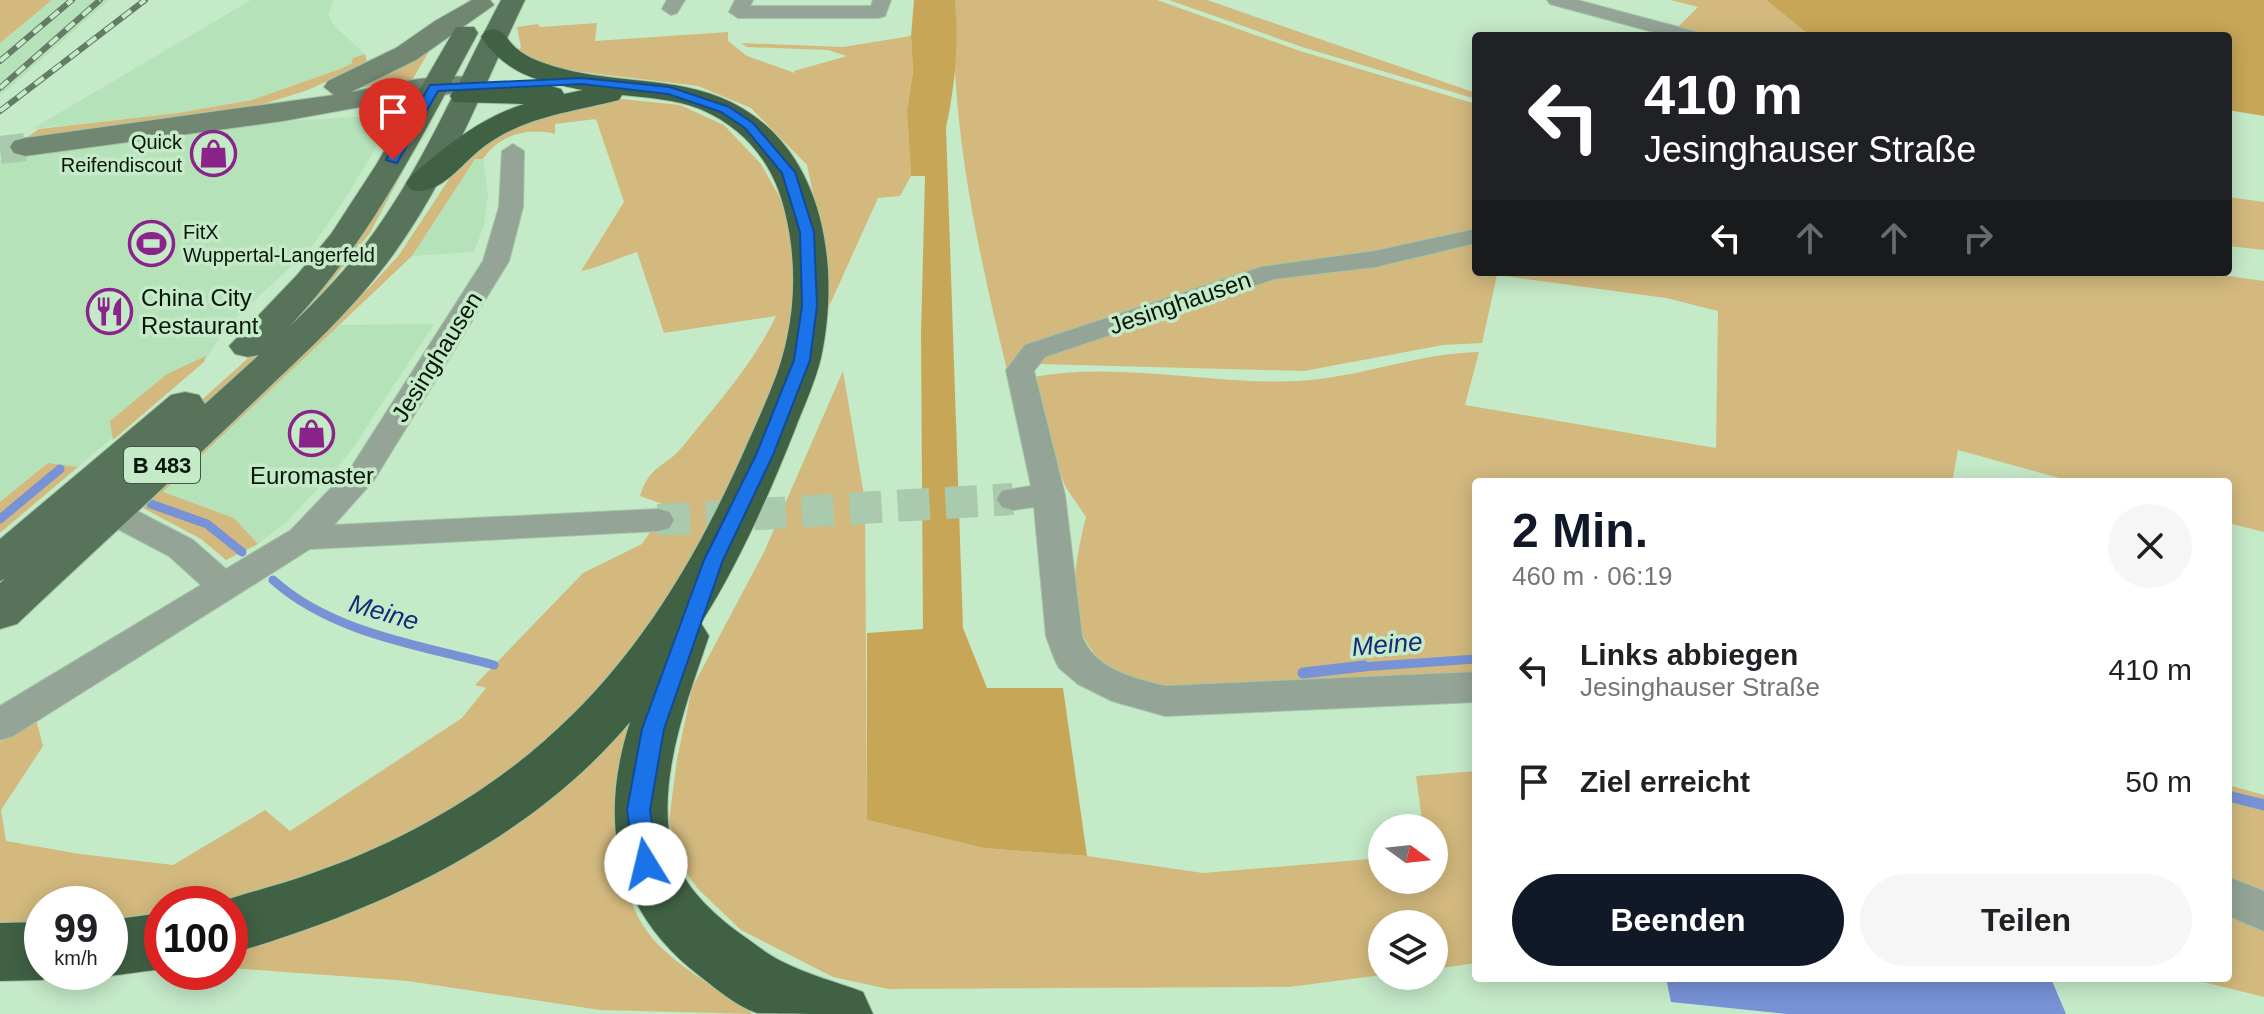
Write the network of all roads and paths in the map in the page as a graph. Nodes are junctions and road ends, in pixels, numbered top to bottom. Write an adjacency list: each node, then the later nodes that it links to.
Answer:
1 (513, 0): 7 (main road)
2 (744, 0): 3 (street)
3 (882, 0)
4 (1556, 0): 6 (street)
5 (483, 2): 10 (main road); 12 (street)
6 (1675, 32)
7 (494, 37): 8 (highway); 10 (main road)
8 (582, 81): 9 (highway); 10 (highway)
9 (670, 91): 11 (highway); 22 (highway)
10 (449, 92): 11 (highway); 12 (street); 15 (main road, B 483); 23 (main road, B 483)
11 (609, 94): 15 (highway)
12 (283, 112): 13 (street)
13 (25, 147)
14 (513, 151): 21 (street, Jesinghausen)
15 (422, 183): 19 (main road, B 483)
16 (1472, 237): 17 (street, Jesinghausen)
17 (1049, 495): 18 (street); 26 (street, Jesinghausen)
18 (1013, 499)
19 (117, 505): 24 (street); 25 (main road, B 483)
20 (658, 520): 21 (street)
21 (303, 538): 24 (street, Jesinghausen)
22 (713, 560): 30 (highway); 33 (highway)
23 (0, 564)
24 (226, 588): 27 (street, Jesinghausen)
25 (0, 611)
26 (1472, 687)
27 (0, 725)
28 (2232, 898): 29 (street)
29 (2264, 911)
30 (248, 920)
31 (24, 951): 32 (highway)
32 (0, 952)
33 (841, 1014)

